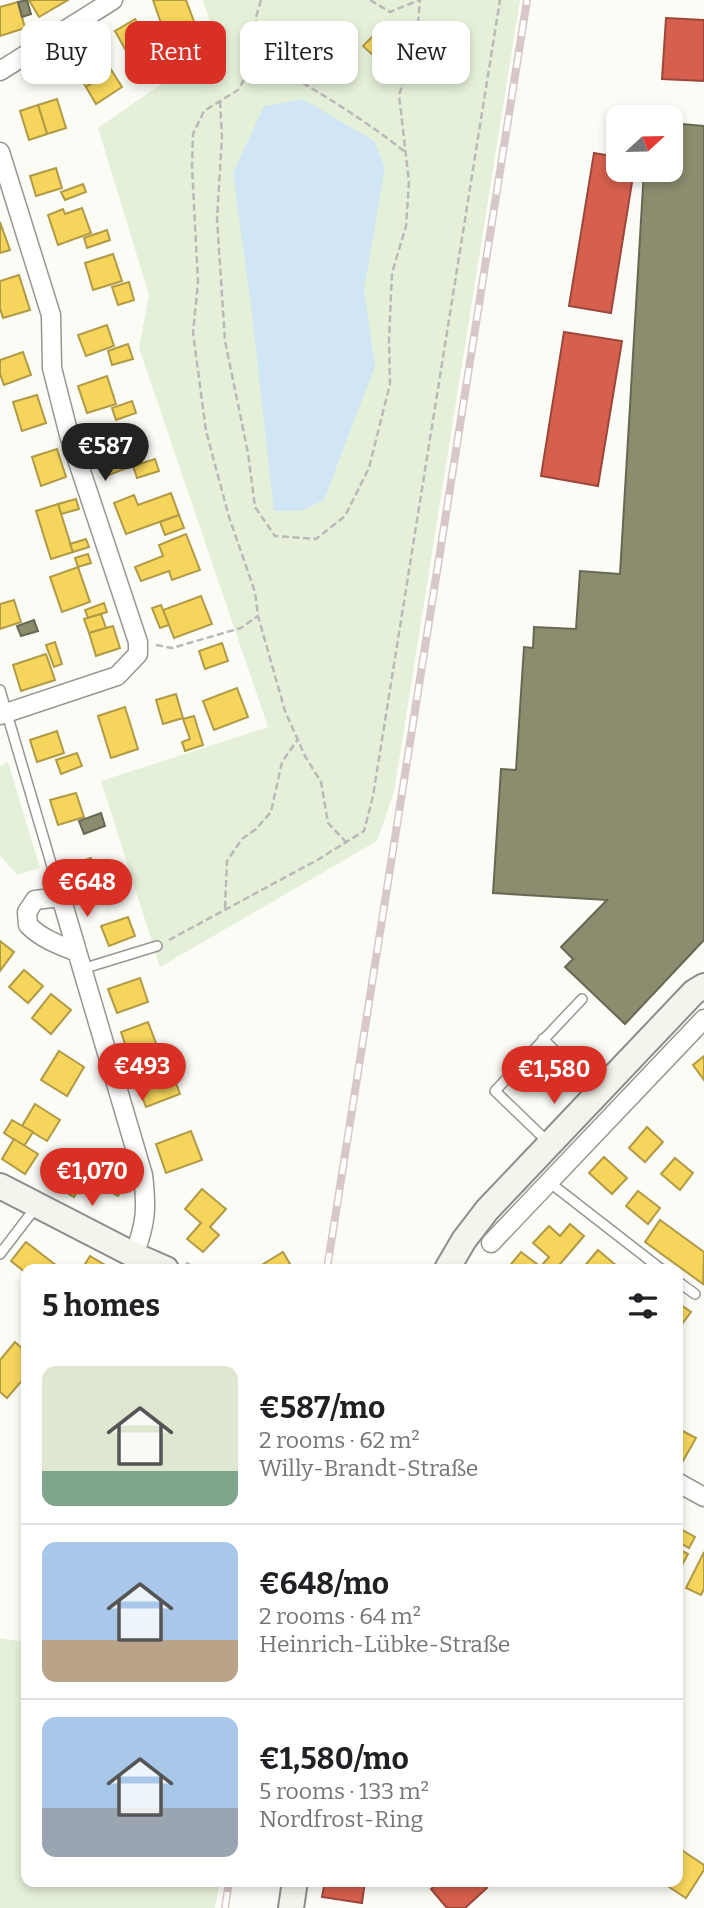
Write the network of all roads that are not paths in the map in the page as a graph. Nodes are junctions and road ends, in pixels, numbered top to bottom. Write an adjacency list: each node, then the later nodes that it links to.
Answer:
1 (113, 0): 2 (street)
2 (0, 71)
3 (0, 152): 5 (street)
4 (0, 690): 5 (lane)
5 (4, 714): 6 (lane)
6 (61, 897): 8 (street); 8 (street)
7 (157, 946): 8 (lane)
8 (80, 961): 20 (street)
9 (704, 986): 13 (street)
10 (582, 999): 12 (lane)
11 (704, 1019): 15 (street)
12 (543, 1039): 13 (lane); 14 (lane)
13 (598, 1093): 14 (street)
14 (550, 1144): 22 (street)
15 (549, 1182): 18 (street); 23 (lane)
16 (0, 1186): 17 (street)
17 (37, 1206): 19 (lane); 20 (street)
18 (491, 1243)
19 (0, 1254)
20 (134, 1255): 21 (street)
21 (155, 1264)
22 (450, 1264)
23 (655, 1264)
24 (683, 1285): 25 (lane)
25 (695, 1294)
26 (683, 1485): 27 (street)
27 (704, 1497)
28 (294, 1887): 29 (street)
29 (291, 1908)

